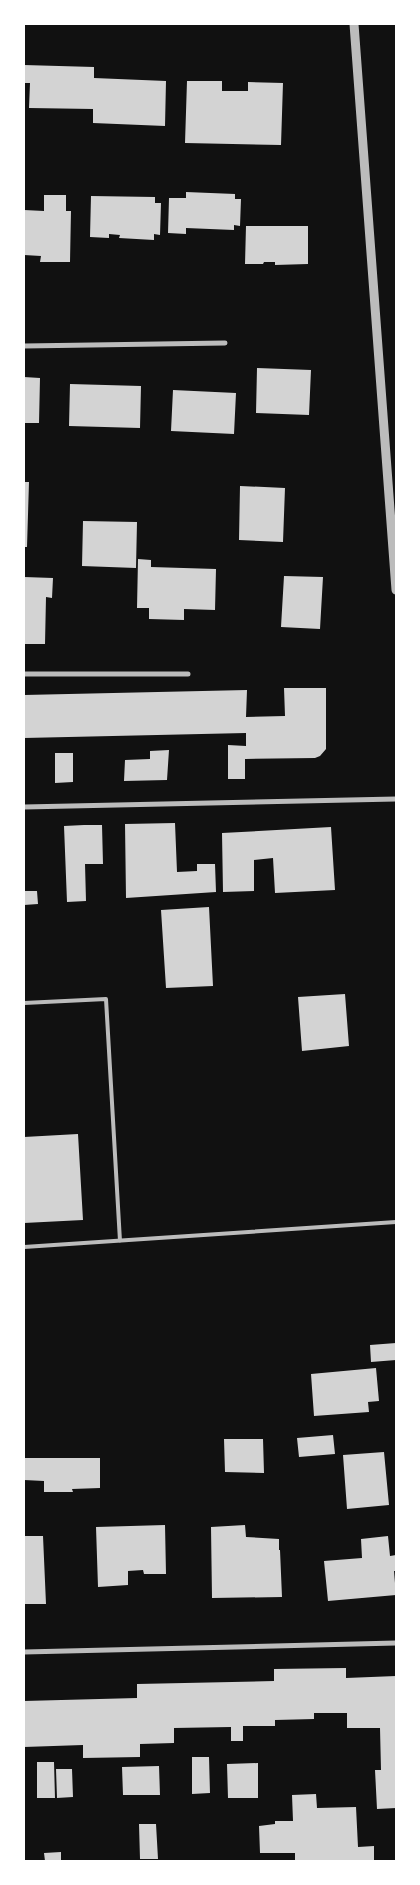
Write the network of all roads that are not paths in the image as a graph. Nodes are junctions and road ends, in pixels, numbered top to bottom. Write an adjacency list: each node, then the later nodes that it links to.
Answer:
1 (354, 24): 4 (street)
2 (225, 343): 3 (street)
3 (24, 346)
4 (394, 531): 5 (street)
5 (396, 590)
6 (24, 674): 7 (street)
7 (188, 674)
8 (396, 799): 9 (street)
9 (24, 807)
10 (24, 1003): 12 (lane)
11 (396, 1222): 12 (lane)
12 (120, 1240): 13 (lane)
13 (24, 1247)
14 (396, 1643): 15 (street)
15 (24, 1652)

